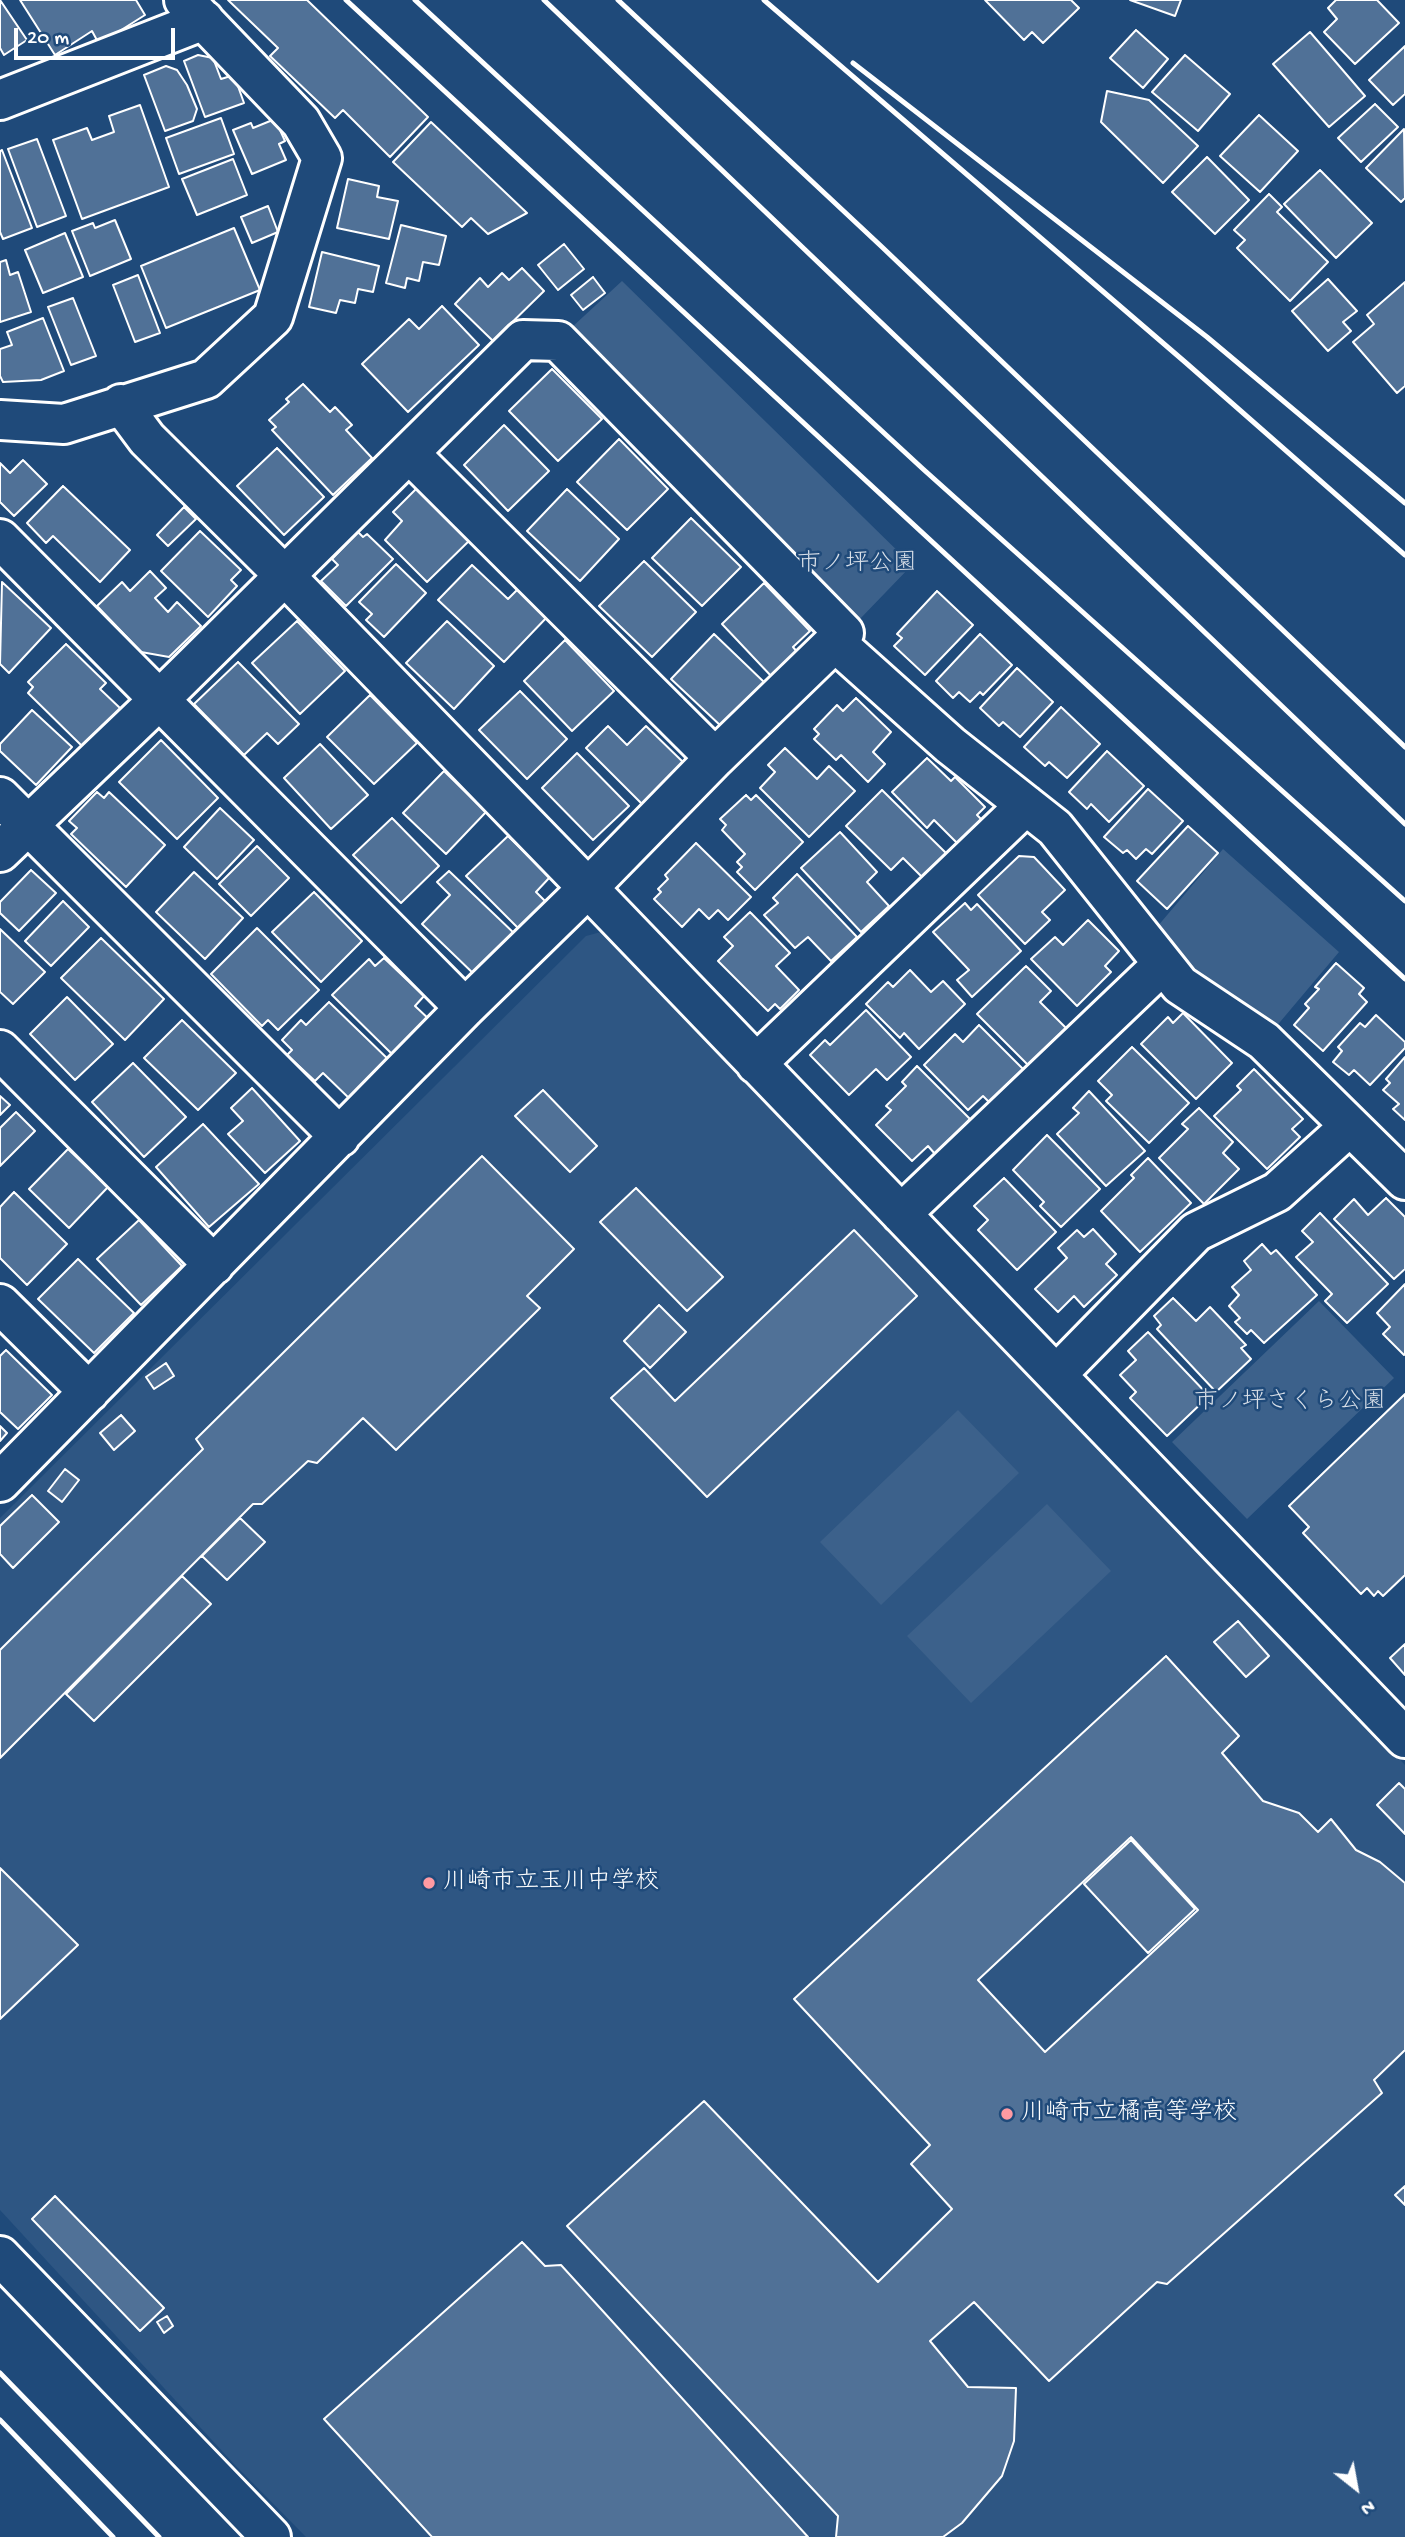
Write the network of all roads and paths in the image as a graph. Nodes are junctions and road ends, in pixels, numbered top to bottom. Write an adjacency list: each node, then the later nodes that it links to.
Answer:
1 (194, 10): 2 (street); 3 (street)
2 (0, 100)
3 (121, 404): 4 (street); 7 (street)
4 (0, 420)
5 (409, 453): 7 (street); 8 (street); 10 (street)
6 (0, 540): 9 (street)
7 (284, 575): 9 (street); 15 (street)
8 (839, 638): 10 (street); 12 (street)
9 (159, 699): 13 (street); 17 (street)
10 (715, 758): 15 (street)
11 (0, 797): 13 (street)
12 (1026, 805): 16 (street); 19 (street)
13 (28, 825): 14 (street); 21 (street)
14 (0, 852)
15 (588, 888): 17 (street); 19 (street)
16 (1163, 964): 20 (street); 23 (street)
17 (465, 1008): 21 (street)
18 (0, 1050): 24 (street)
19 (757, 1064): 23 (street)
20 (1350, 1126): 22 (street); 26 (street)
21 (340, 1138): 24 (street)
22 (1405, 1180)
23 (901, 1214): 26 (street)
24 (214, 1265): 27 (street)
25 (0, 1304): 27 (street)
26 (1056, 1375): 29 (street)
27 (89, 1392): 28 (street)
28 (0, 1482)
29 (1405, 1738)
30 (0, 2256): 31 (street)
31 (271, 2537)

